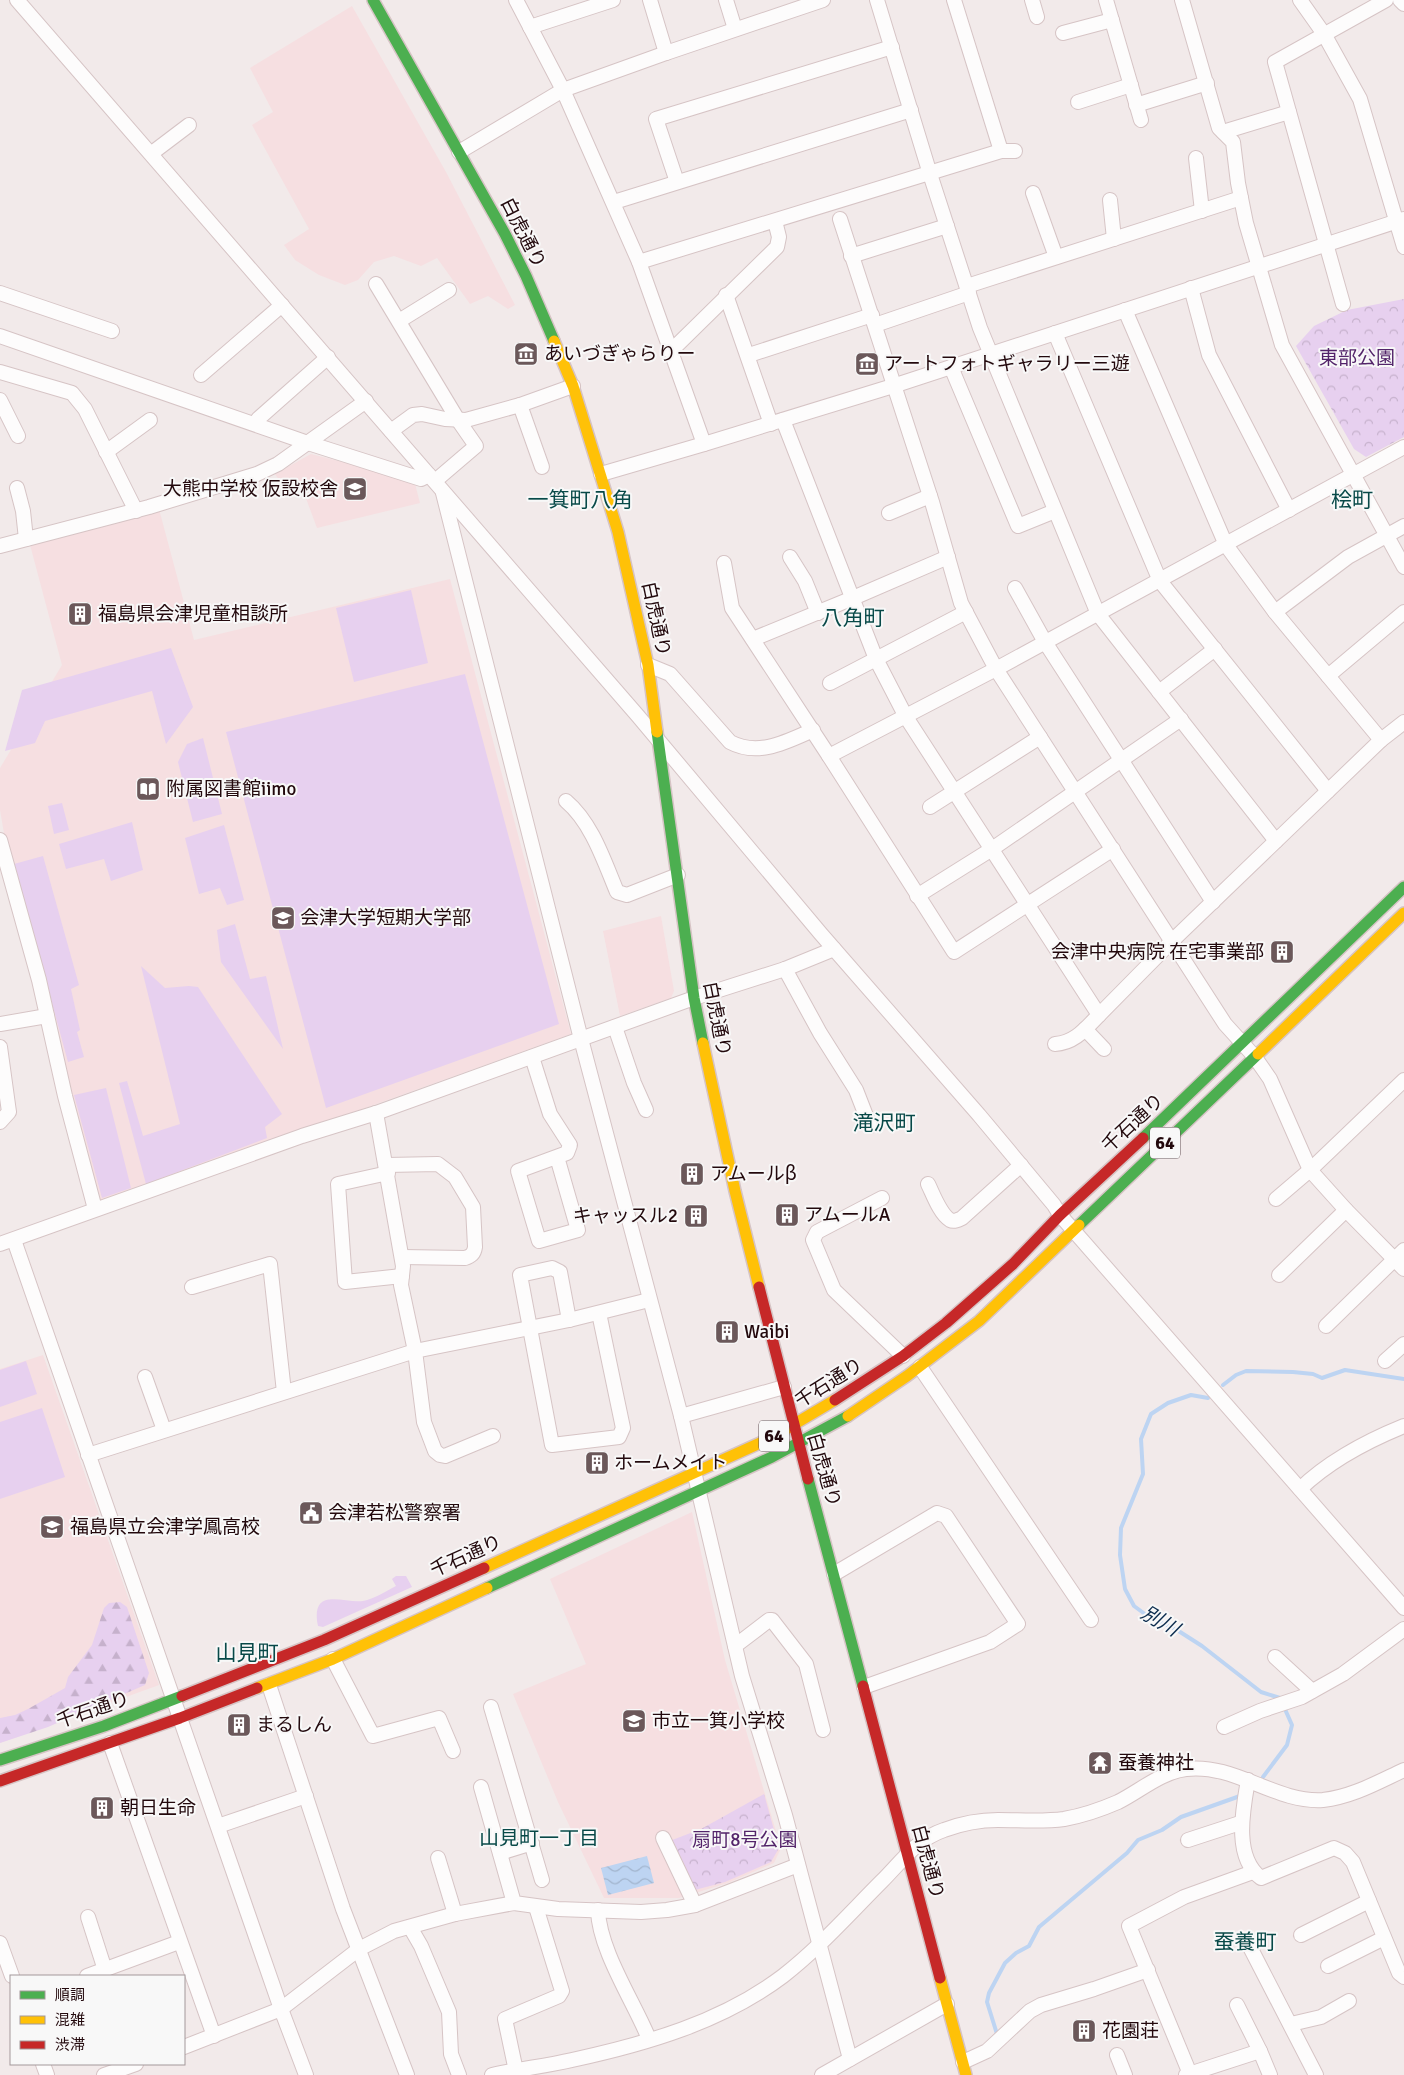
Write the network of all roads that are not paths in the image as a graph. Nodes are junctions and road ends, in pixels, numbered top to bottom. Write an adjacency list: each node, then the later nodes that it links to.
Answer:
1 (17, 0): 37 (street)
2 (373, 0): 36 (main road, 白虎通り)
3 (516, 0): 20 (street)
4 (613, 0): 20 (street)
5 (650, 0): 25 (street)
6 (726, 0): 21 (street)
7 (823, 0): 16 (street)
8 (878, 0): 24 (street)
9 (954, 0): 39 (street)
10 (1032, 0): 18 (street)
11 (1106, 0): 19 (street)
12 (1182, 0): 26 (street)
13 (1300, 0): 23 (street)
14 (1386, 0): 23 (street)
15 (1400, 0): 17 (street)
16 (802, 3): 21 (street)
17 (1404, 4)
18 (1038, 17)
19 (1112, 20): 22 (street); 27 (street)
20 (530, 27): 28 (street)
21 (735, 29): 25 (street)
22 (1063, 34)
23 (1324, 34): 32 (street); 48 (street)
24 (892, 47): 31 (street); 40 (street)
25 (666, 53): 28 (street)
26 (1207, 83): 30 (street); 35 (street)
27 (1131, 85): 29 (street); 30 (street)
28 (563, 90): 36 (street); 44 (street)
29 (1078, 102)
30 (1136, 105): 33 (street)
31 (911, 110): 39 (street); 40 (street)
32 (1289, 112): 35 (street); 51 (street)
33 (1141, 120)
34 (189, 125): 37 (street)
35 (1223, 132): 42 (street)
36 (459, 152): 78 (main road, 白虎通り)
37 (152, 153): 64 (street)
38 (1196, 158): 45 (street)
39 (930, 174): 47 (street); 49 (street)
40 (678, 182): 44 (street)
41 (1033, 193): 54 (street)
42 (1241, 198): 45 (street); 56 (street)
43 (1110, 200): 50 (street)
44 (614, 202): 55 (street)
45 (1202, 211): 50 (street)
46 (840, 219): 53 (street)
47 (775, 221): 55 (street); 62 (street)
48 (1401, 221): 51 (street); 52 (street)
49 (947, 226): 53 (street); 60 (street)
50 (1114, 239): 54 (street)
51 (1327, 244): 56 (street); 63 (street)
52 (1404, 247)
53 (851, 256): 66 (street)
54 (1056, 258): 60 (street)
55 (639, 262): 71 (street)
56 (1259, 266): 58 (street); 95 (street)
57 (376, 284): 67 (street)
58 (1191, 288): 65 (street); 100 (street)
59 (449, 290): 67 (street)
60 (968, 290): 66 (street); 72 (street)
61 (0, 293): 68 (street)
62 (726, 295): 71 (street); 73 (street)
63 (1343, 304)
64 (282, 305): 74 (street); 77 (street)
65 (1124, 310): 69 (street); 106 (street)
66 (873, 320): 73 (street); 79 (street)
67 (399, 321): 85 (street)
68 (112, 331)
69 (1055, 333): 72 (street); 112 (street)
70 (0, 336): 89 (street)
71 (671, 350): 90 (street)
72 (990, 354): 75 (street); 99 (street)
73 (748, 355): 86 (street)
74 (328, 357): 81 (street); 84 (street)
75 (950, 367): 79 (street); 99 (street)
76 (0, 372): 92 (street)
77 (201, 375)
78 (573, 386): 82 (street); 94 (main road, 白虎通り)
79 (894, 386): 86 (street); 98 (street)
80 (0, 400): 88 (street)
81 (366, 401): 87 (street); 89 (street)
82 (520, 405): 85 (street); 93 (street)
83 (150, 420): 92 (street)
84 (258, 420)
85 (458, 420): 87 (street); 96 (street)
86 (777, 422): 90 (street); 114 (street)
87 (391, 432): 96 (street)
88 (18, 436)
89 (308, 443): 96 (street); 101 (street)
90 (704, 444): 94 (street)
91 (1404, 447): 95 (street)
92 (106, 452): 101 (street)
93 (542, 467)
94 (601, 474): 124 (main road, 白虎通り)
95 (1354, 474): 100 (street); 104 (street)
96 (436, 482): 135 (street); 162 (street)
97 (17, 488): 105 (street)
98 (930, 496): 102 (street); 109 (street)
99 (1055, 510): 119 (street)
100 (1289, 510): 106 (street)
101 (136, 511): 105 (street)
102 (889, 513)
103 (1404, 526): 104 (street)
104 (1386, 536): 111 (street); 117 (street)
105 (26, 539): 107 (street)
106 (1226, 545): 112 (street); 117 (street)
107 (0, 546)
108 (790, 557): 115 (street)
109 (948, 557): 114 (street); 116 (street)
110 (724, 563): 120 (street)
111 (1404, 567)
112 (1160, 581): 119 (street); 122 (street)
113 (1016, 588): 121 (street)
114 (853, 598): 115 (street); 123 (street)
115 (818, 612): 120 (street)
116 (966, 612): 123 (street); 125 (street)
117 (1275, 612): 126 (street)
118 (1404, 612): 126 (street)
119 (1098, 614): 121 (street); 128 (street)
120 (753, 639): 132 (street)
121 (1045, 642): 125 (street); 137 (street)
122 (1215, 649): 128 (street); 140 (street)
123 (876, 659): 127 (street); 129 (street)
124 (648, 665): 132 (street); 135 (main road, 白虎通り)
125 (996, 669): 129 (street); 133 (street)
126 (1328, 676): 134 (street)
127 (830, 683)
128 (1159, 692): 130 (street)
129 (906, 717): 136 (street); 138 (street)
130 (1181, 719): 137 (street); 144 (street)
131 (1404, 722): 134 (street)
132 (813, 730): 136 (street)
133 (1040, 737): 138 (street); 139 (street)
134 (1381, 740): 140 (street)
135 (659, 743): 147 (main road, 白虎通り); 154 (street)
136 (829, 756): 149 (street)
137 (1122, 761): 139 (street); 150 (street)
138 (955, 792): 142 (street); 145 (street)
139 (1077, 792): 145 (street); 146 (street)
140 (1328, 792): 144 (street)
141 (566, 801): 147 (street)
142 (930, 808)
143 (0, 840): 158 (street)
144 (1276, 841): 150 (street)
145 (992, 849): 149 (street); 151 (street)
146 (1114, 849): 151 (street); 153 (street)
147 (678, 876): 156 (main road, 白虎通り)
148 (1404, 887): 163 (main road, 千石通り / 64)
149 (917, 896): 151 (street)
150 (1213, 902): 153 (street)
151 (1027, 905): 157 (street)
152 (1404, 913): 167 (main road, 千石通り / 64)
153 (1172, 941): 157 (street); 163 (street)
154 (834, 948): 155 (street); 175 (street)
155 (785, 969): 156 (street); 173 (street)
156 (694, 998): 160 (street); 203 (main road, 白虎通り)
157 (1099, 1014): 161 (street)
158 (47, 1016): 159 (street); 181 (street)
159 (0, 1024)
160 (615, 1028): 162 (street); 170 (street)
161 (1085, 1030): 164 (street); 166 (street)
162 (582, 1040): 168 (street); 192 (street)
163 (1241, 1043): 167 (street); 183 (main road, 千石通り / 64)
164 (1054, 1044)
165 (0, 1047): 172 (street)
166 (1104, 1049)
167 (1254, 1056): 177 (street); 184 (main road, 千石通り / 64)
168 (532, 1057): 171 (street); 174 (street)
169 (1404, 1080): 177 (street)
170 (646, 1110)
171 (376, 1113): 176 (street); 181 (street)
172 (0, 1122)
173 (870, 1126)
174 (557, 1157): 174 (street)
175 (1021, 1165): 178 (street); 183 (street)
176 (387, 1169): 187 (street); 187 (street); 190 (street)
177 (1310, 1170): 180 (street); 182 (street)
178 (928, 1184)
179 (882, 1198): 199 (street)
180 (1276, 1199)
181 (95, 1209): 185 (street)
182 (1346, 1210): 188 (street); 189 (street)
183 (1060, 1215): 184 (street); 199 (main road, 千石通り / 64)
184 (1073, 1231): 201 (main road, 千石通り / 64); 213 (street)
185 (14, 1240): 186 (street); 211 (street)
186 (0, 1244)
187 (402, 1257): 190 (street)
188 (1401, 1260): 195 (street)
189 (1279, 1275)
190 (402, 1276): 198 (street)
191 (192, 1287): 204 (street)
192 (649, 1300): 193 (street); 205 (street)
193 (599, 1313): 194 (street); 196 (street)
194 (569, 1320): 196 (street); 196 (street)
195 (1326, 1326)
196 (531, 1328): 198 (street)
197 (1404, 1344): 200 (street)
198 (415, 1351): 204 (street); 209 (street)
199 (903, 1356): 206 (main road, 千石通り / 64)
200 (1384, 1362)
201 (920, 1367): 210 (main road, 千石通り / 64); 217 (street)
202 (145, 1377): 208 (street)
203 (784, 1387): 205 (street); 206 (main road, 白虎通り)
204 (284, 1392): 208 (street)
205 (681, 1416): 212 (street)
206 (793, 1426): 210 (main road, 白虎通り); 212 (main road, 千石通り / 64)
207 (1404, 1426): 213 (street)
208 (164, 1430): 211 (street)
209 (493, 1436)
210 (799, 1444): 214 (main road, 千石通り / 64); 215 (main road, 白虎通り)
211 (88, 1455): 225 (street)
212 (694, 1473): 214 (street); 225 (main road, 千石通り / 64)
213 (1300, 1489): 216 (street)
214 (699, 1491): 219 (street); 221 (main road, 千石通り / 64)
215 (834, 1574): 223 (main road, 白虎通り); 223 (street)
216 (1404, 1608)
217 (1091, 1620)
218 (1404, 1629): 224 (street)
219 (735, 1646): 229 (street); 246 (street)
220 (1275, 1658): 224 (street)
221 (334, 1659): 222 (main road, 千石通り / 64); 231 (street)
222 (269, 1685): 227 (main road, 千石通り / 64); 237 (street)
223 (864, 1687): 243 (main road, 白虎通り)
224 (1307, 1694): 228 (street)
225 (174, 1700): 227 (street); 232 (main road, 千石通り / 64)
226 (492, 1707): 242 (street)
227 (180, 1718): 230 (main road, 千石通り / 64); 239 (street)
228 (1224, 1727)
229 (823, 1730)
230 (110, 1743): 235 (main road, 千石通り / 64); 259 (street)
231 (453, 1751)
232 (0, 1760)
233 (1404, 1770): 234 (street)
234 (1240, 1775): 238 (street); 243 (street)
235 (0, 1781)
236 (481, 1788): 244 (street)
237 (306, 1796): 239 (street); 262 (street)
238 (1240, 1823): 241 (street); 247 (street)
239 (218, 1826): 273 (street)
240 (663, 1838): 251 (street)
241 (1188, 1840)
242 (532, 1843): 244 (street); 248 (street)
243 (908, 1852): 261 (street); 271 (main road, 白虎通り)
244 (500, 1853): 250 (street)
245 (438, 1858): 254 (street)
246 (798, 1865): 251 (street); 261 (street)
247 (1253, 1872): 249 (street); 266 (street)
248 (542, 1880)
249 (1369, 1901): 257 (street); 258 (street)
250 (514, 1904): 252 (street); 254 (street)
251 (695, 1905): 253 (street)
252 (536, 1907): 253 (street); 283 (street)
253 (598, 1910): 276 (street)
254 (455, 1914): 256 (street)
255 (88, 1917): 265 (street)
256 (410, 1927): 262 (street); 288 (street)
257 (1301, 1935)
258 (1384, 1938): 264 (street); 269 (street)
259 (179, 1942): 265 (street); 275 (street)
260 (0, 1943): 267 (street)
261 (820, 1944): 276 (street); 280 (street)
262 (359, 1949): 273 (street); 287 (street)
263 (1251, 1949): 274 (street)
264 (1328, 1966)
265 (105, 1970): 268 (street)
266 (1148, 1970): 282 (street); 284 (street)
267 (12, 1975)
268 (90, 1975)
269 (1404, 1977)
270 (1350, 2001): 274 (street)
271 (947, 2004): 280 (street); 282 (main road, 白虎通り)
272 (1236, 2005): 278 (street)
273 (281, 2009): 275 (street); 286 (street)
274 (1291, 2024): 293 (street)
275 (214, 2036): 277 (street)
276 (649, 2039): 283 (street)
277 (185, 2047)
278 (1260, 2050): 284 (street); 292 (street)
279 (1117, 2055): 291 (street)
280 (850, 2059): 290 (street)
281 (133, 2065): 285 (street)
282 (965, 2068)
283 (516, 2071): 289 (street)
284 (1188, 2074)
285 (104, 2075)
286 (306, 2075)
287 (406, 2075)
288 (459, 2075)
289 (492, 2075)
290 (822, 2075)
291 (1125, 2075)
292 (1270, 2075)
293 (1316, 2075)

